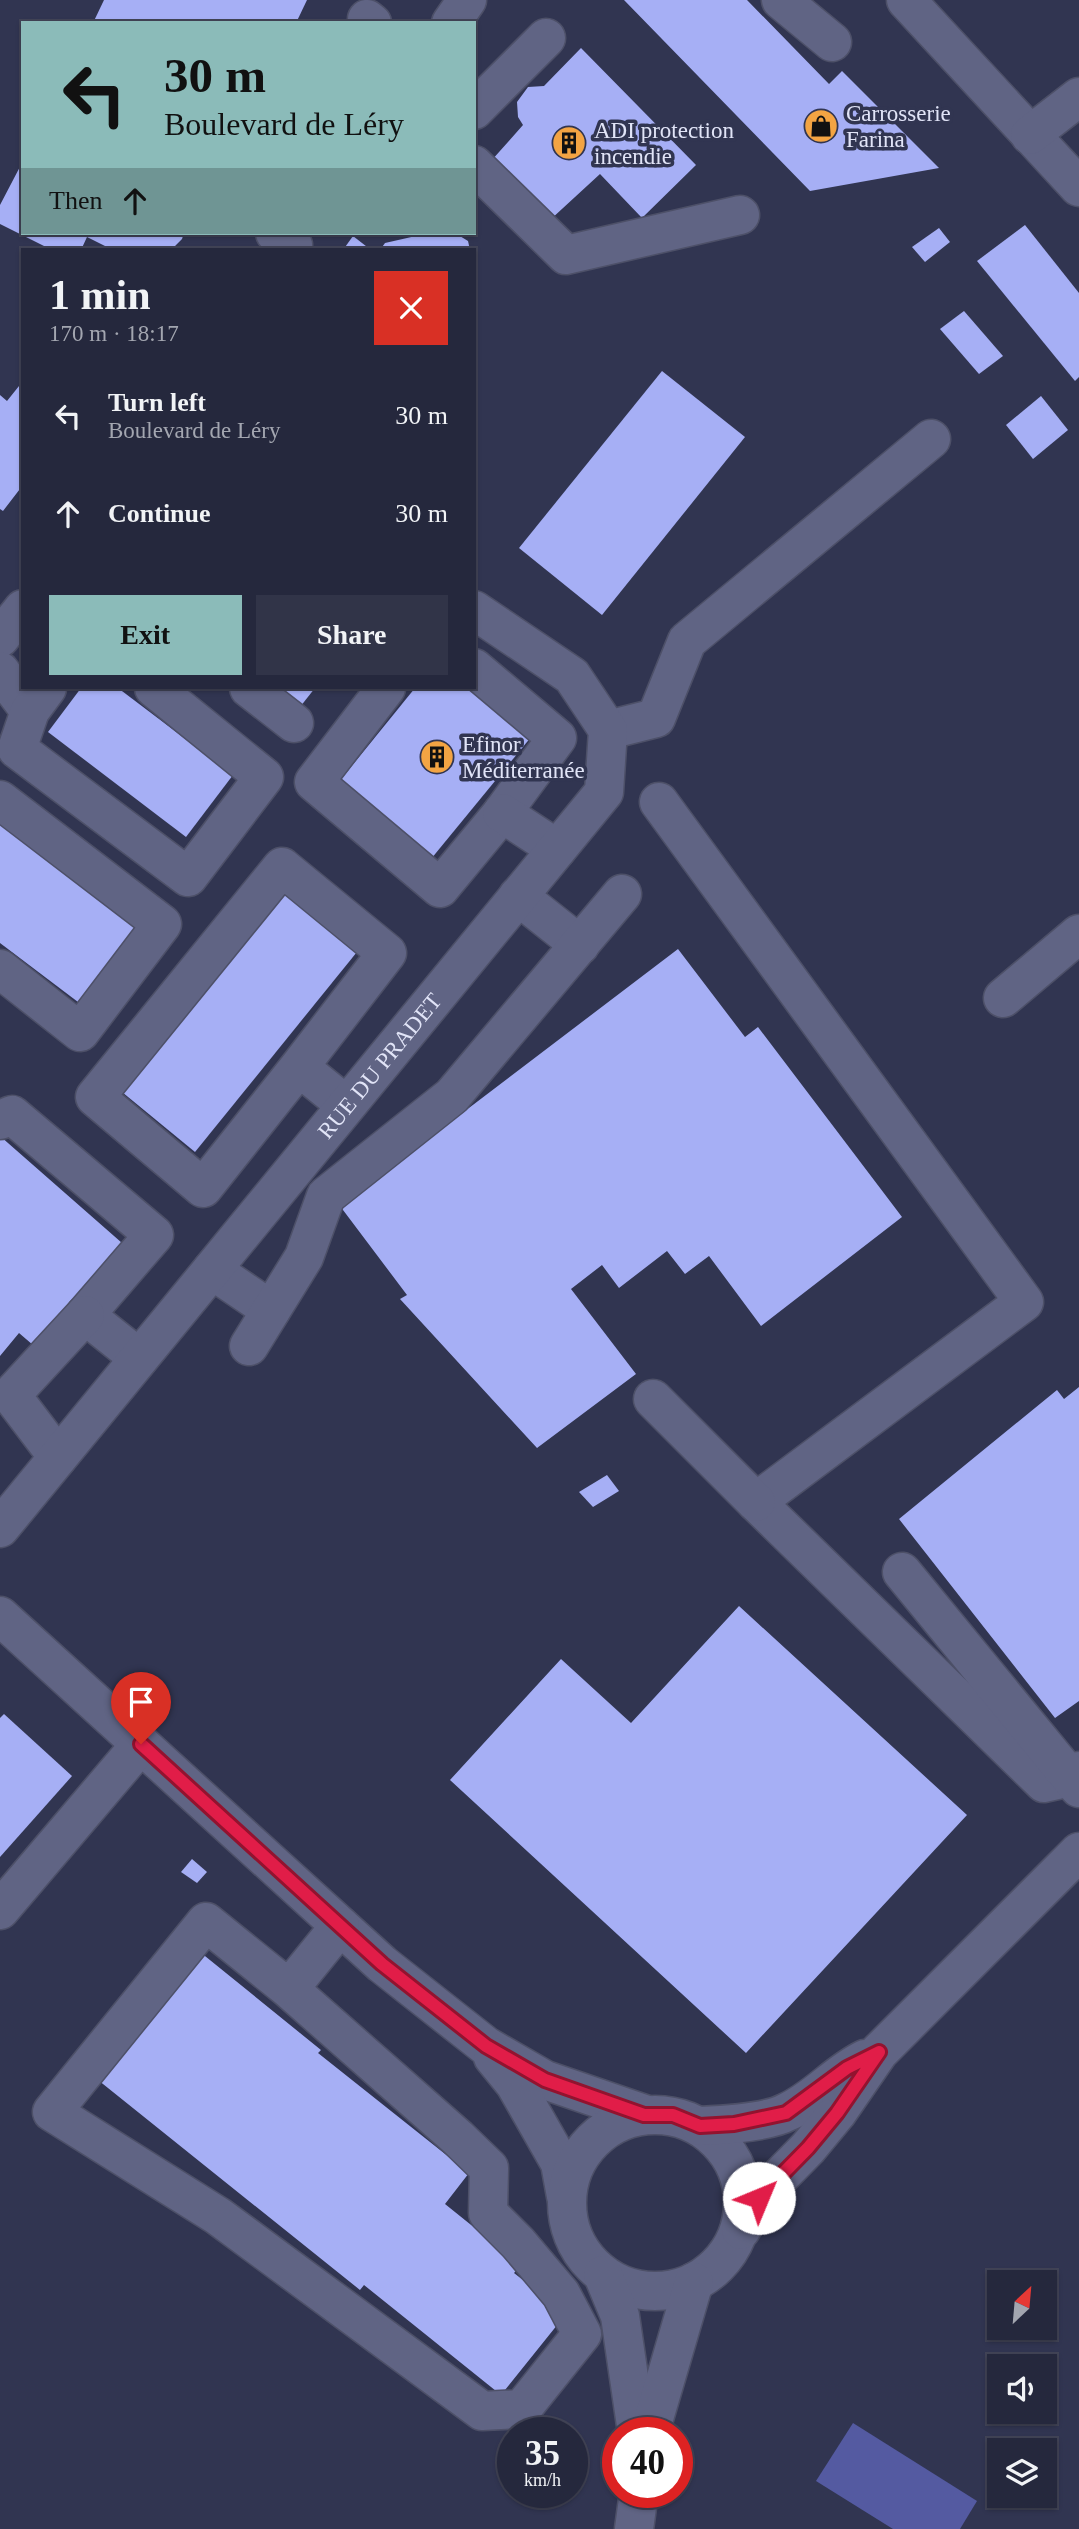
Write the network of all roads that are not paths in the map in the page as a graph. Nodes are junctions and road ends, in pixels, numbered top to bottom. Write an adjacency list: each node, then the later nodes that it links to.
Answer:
1 (467, 0): 4 (street)
2 (781, 0): 6 (street)
3 (906, 0): 9 (street)
4 (452, 21)
5 (546, 38): 8 (street)
6 (832, 42)
7 (1079, 97): 9 (street)
8 (476, 108)
9 (1030, 135): 11 (street)
10 (476, 167): 12 (street)
11 (1079, 187)
12 (740, 215)
13 (931, 439): 25 (street)
14 (476, 611): 25 (street)
15 (21, 612): 16 (street)
16 (0, 638)
17 (476, 670): 28 (street)
18 (0, 671): 19 (street)
19 (21, 686)
20 (154, 689): 23 (street)
21 (250, 689): 24 (street)
22 (385, 689): 28 (street)
23 (38, 699)
24 (294, 723)
25 (608, 730): 29 (street, RUE DU PRADET)
26 (0, 800): 34 (street)
27 (659, 802): 46 (street)
28 (502, 813): 29 (street)
29 (557, 849): 31 (street, RUE DU PRADET)
30 (622, 894): 33 (street)
31 (519, 896): 33 (street); 37 (street, RUE DU PRADET)
32 (1079, 934): 35 (street)
33 (580, 944): 40 (street)
34 (0, 969)
35 (1003, 998)
36 (299, 1067): 36 (street); 37 (street)
37 (346, 1105): 39 (street, RUE DU PRADET)
38 (0, 1120): 41 (street)
39 (212, 1270): 40 (street); 43 (street, RUE DU PRADET)
40 (271, 1310): 42 (street)
41 (85, 1315): 43 (street); 45 (street)
42 (249, 1346)
43 (139, 1358): 45 (street, RUE DU PRADET)
44 (653, 1399): 46 (street)
45 (58, 1457): 47 (street, RUE DU PRADET)
46 (756, 1503): 51 (street)
47 (0, 1528)
48 (902, 1572): 51 (street)
49 (0, 1616): 50 (street)
50 (141, 1744): 53 (street); 54 (street)
51 (1076, 1779)
52 (1079, 1852): 57 (street)
53 (0, 1910)
54 (340, 1926): 55 (street); 56 (street)
55 (289, 1989): 55 (street)
56 (486, 2046): 58 (street); 60 (street)
57 (879, 2052): 59 (street); 61 (street)
58 (644, 2115): 59 (street); 60 (street)
59 (700, 2126): 61 (street)
60 (566, 2196): 62 (street)
61 (738, 2235): 63 (street)
62 (603, 2275): 63 (street); 64 (street)
63 (694, 2282): 65 (street)
64 (635, 2417)
65 (654, 2417)
66 (637, 2508): 67 (street)
67 (634, 2529)

